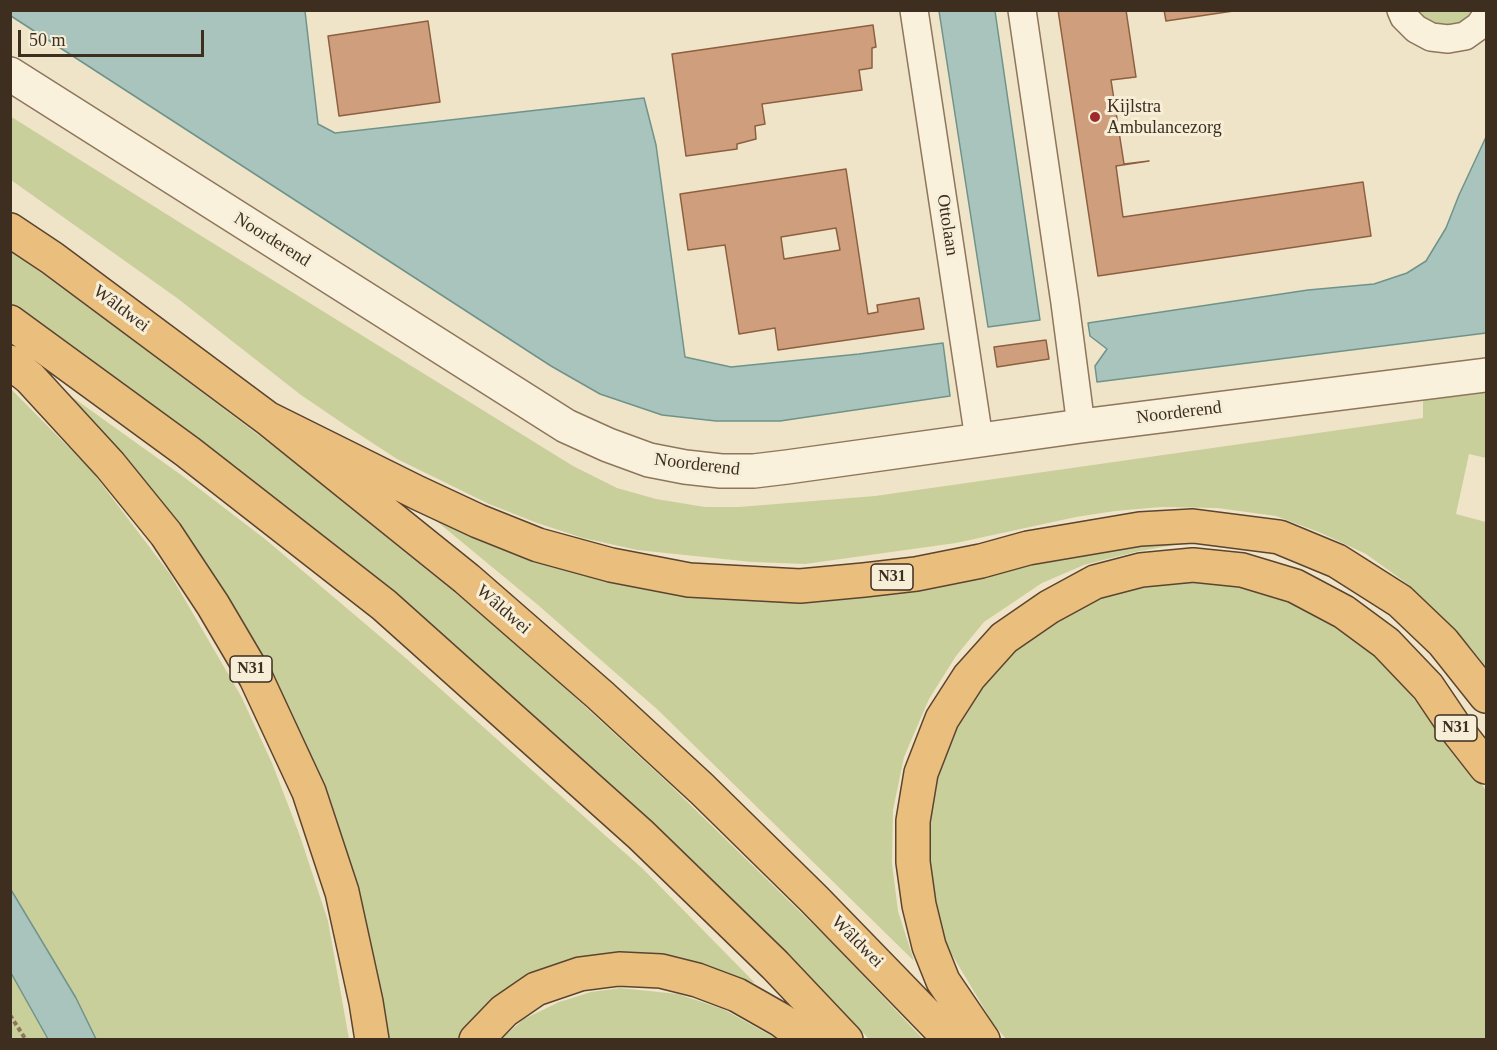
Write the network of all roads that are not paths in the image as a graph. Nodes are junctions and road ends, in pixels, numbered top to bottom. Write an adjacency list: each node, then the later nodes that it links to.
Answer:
1 (914, 10): 12 (street, Ottolaan)
2 (1022, 10): 11 (street)
3 (1401, 10): 4 (street)
4 (1486, 16)
5 (10, 74): 12 (street, Noorderend)
6 (10, 230): 10 (highway, Wâldwei / N31)
7 (10, 322): 18 (highway)
8 (10, 362): 15 (highway, N31)
9 (1486, 375): 11 (street, Noorderend)
10 (267, 418): 13 (highway, N31); 19 (highway, Wâldwei / N31)
11 (1081, 426): 12 (street, Noorderend)
12 (979, 439)
13 (1486, 696)
14 (1486, 767): 20 (highway, N31)
15 (372, 1040)
16 (476, 1040): 17 (highway)
17 (808, 1040)
18 (846, 1040)
19 (951, 1040)
20 (983, 1040)

